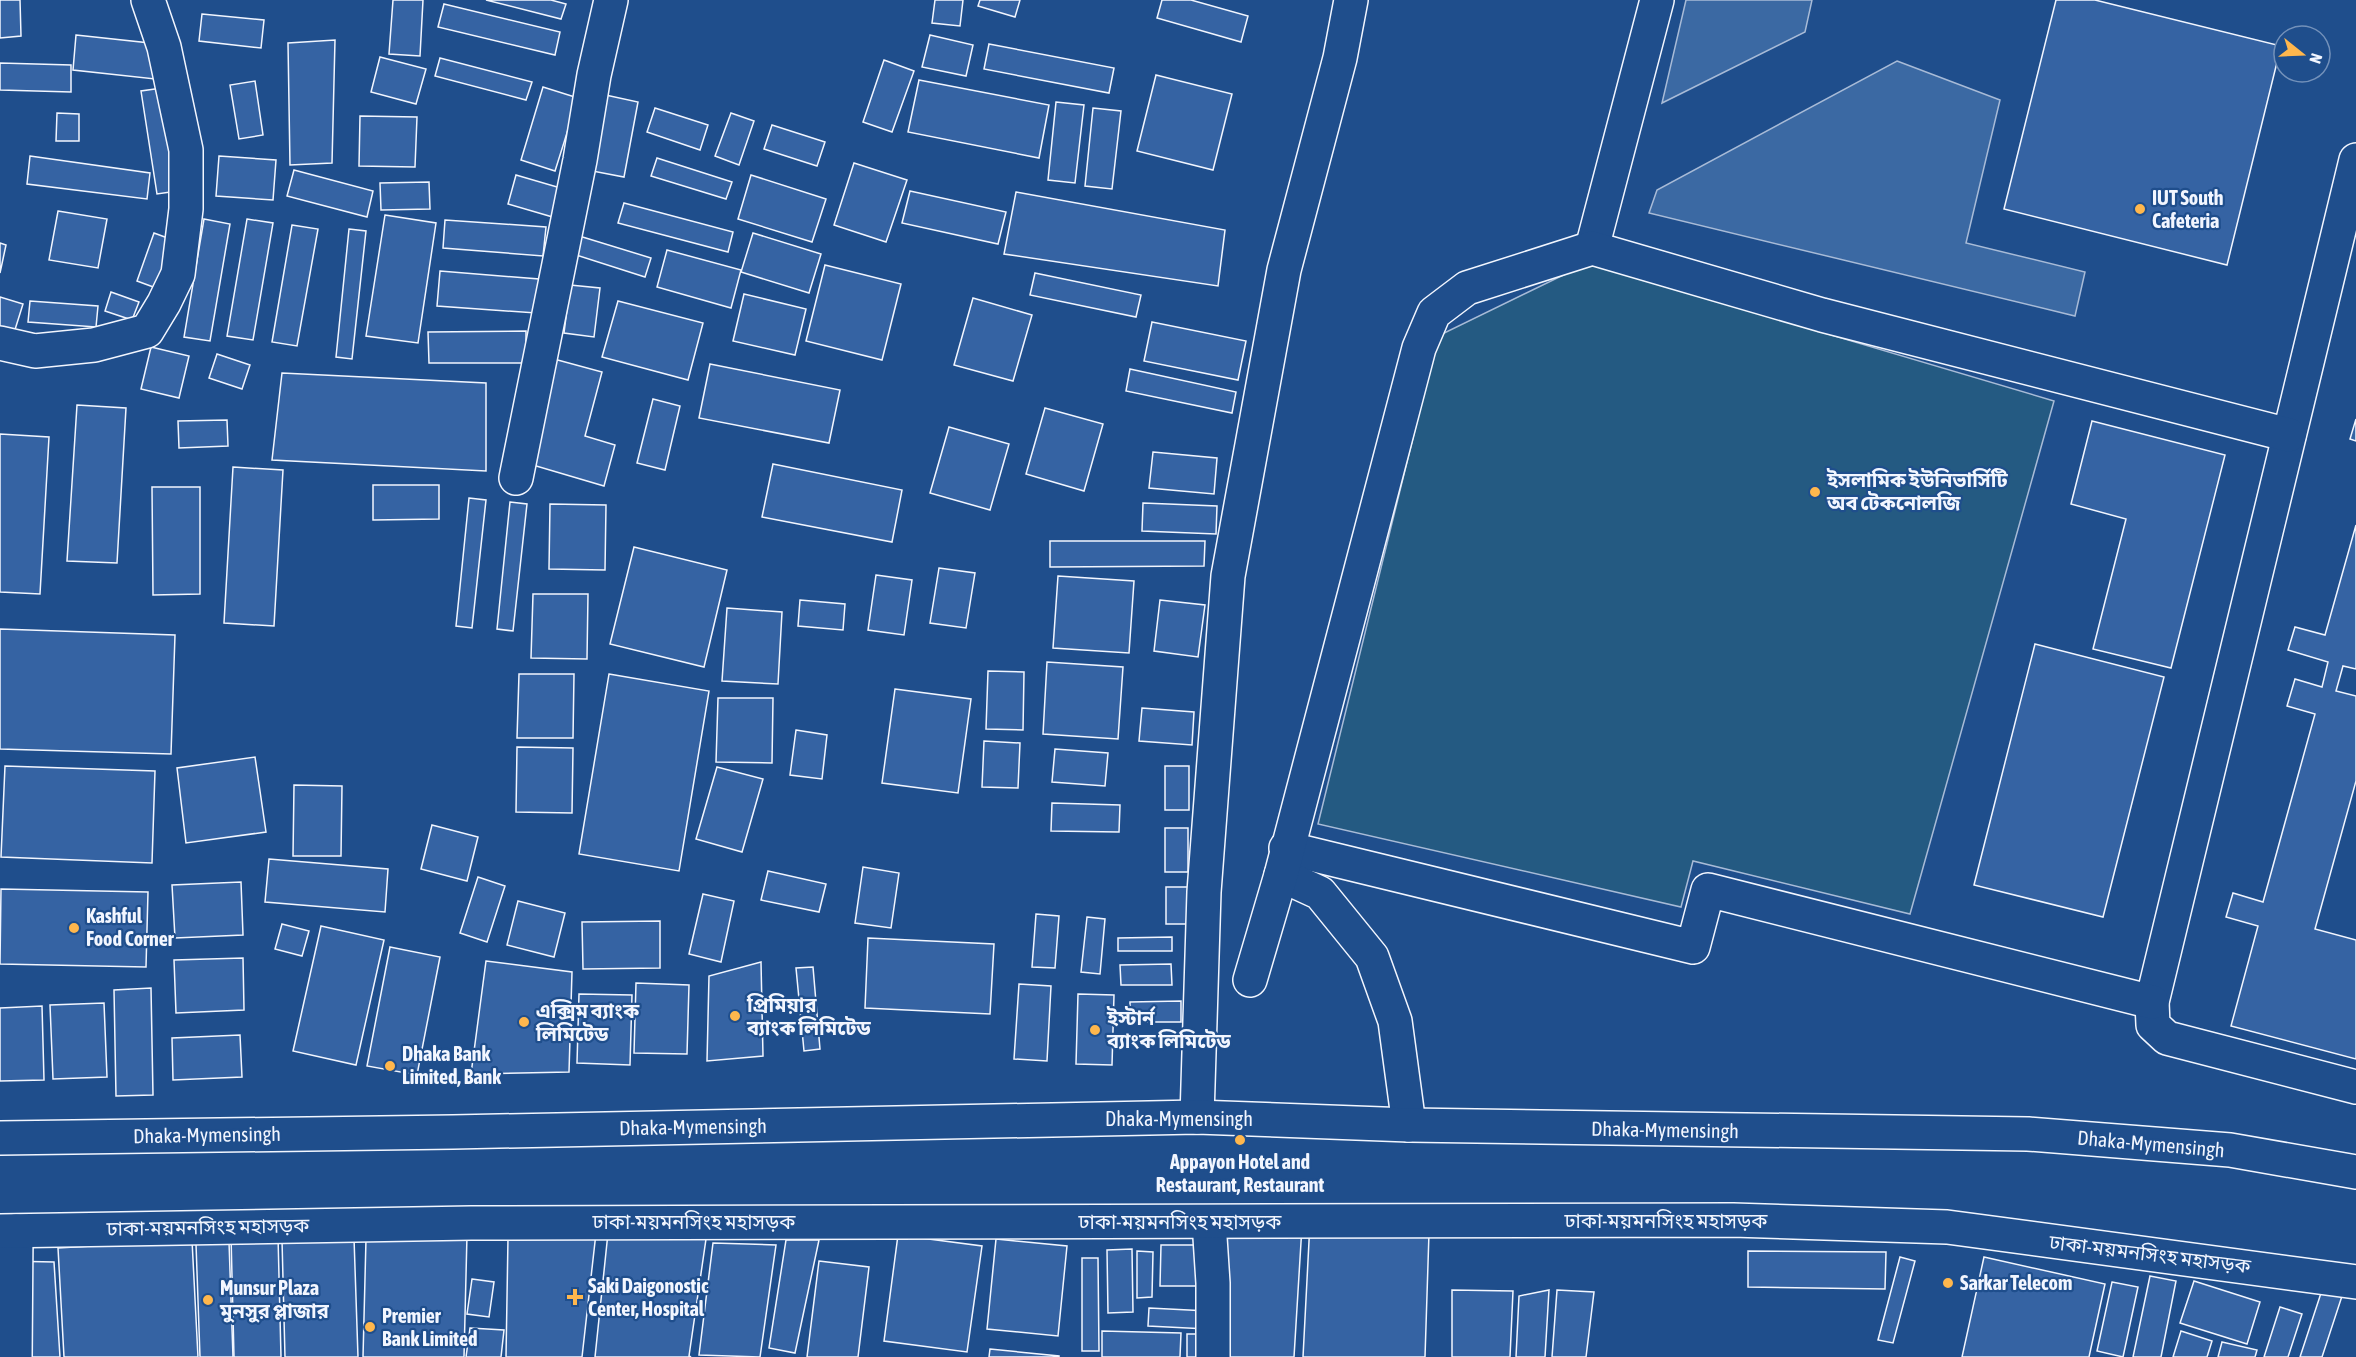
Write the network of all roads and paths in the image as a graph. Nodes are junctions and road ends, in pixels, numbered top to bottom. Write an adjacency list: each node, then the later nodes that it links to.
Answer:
1 (148, 0): 7 (main road)
2 (611, 0): 9 (main road)
3 (1351, 0): 14 (main road)
4 (1657, 0): 6 (main road)
5 (2356, 160): 8 (main road)
6 (1592, 248): 8 (main road); 10 (main road)
7 (0, 343)
8 (2289, 435): 12 (main road)
9 (516, 478)
10 (1283, 862): 11 (main road); 12 (main road); 15 (main road)
11 (1250, 980)
12 (2152, 1002): 13 (main road)
13 (2356, 1088)
14 (1197, 1117): 15 (main road, Dhaka-Mymensingh); 16 (main road, Dhaka-Mymensingh)
15 (1408, 1125): 17 (main road, Dhaka-Mymensingh)
16 (0, 1138)
17 (2356, 1172)
18 (1209, 1222): 19 (main road, ঢাকা-ময়মনসিংহ মহাসড়ক); 20 (main road, ঢাকা-ময়মনসিংহ মহাসড়ক); 22 (main road)
19 (8, 1231): 21 (main road)
20 (2356, 1282)
21 (15, 1357)
22 (1213, 1357)

